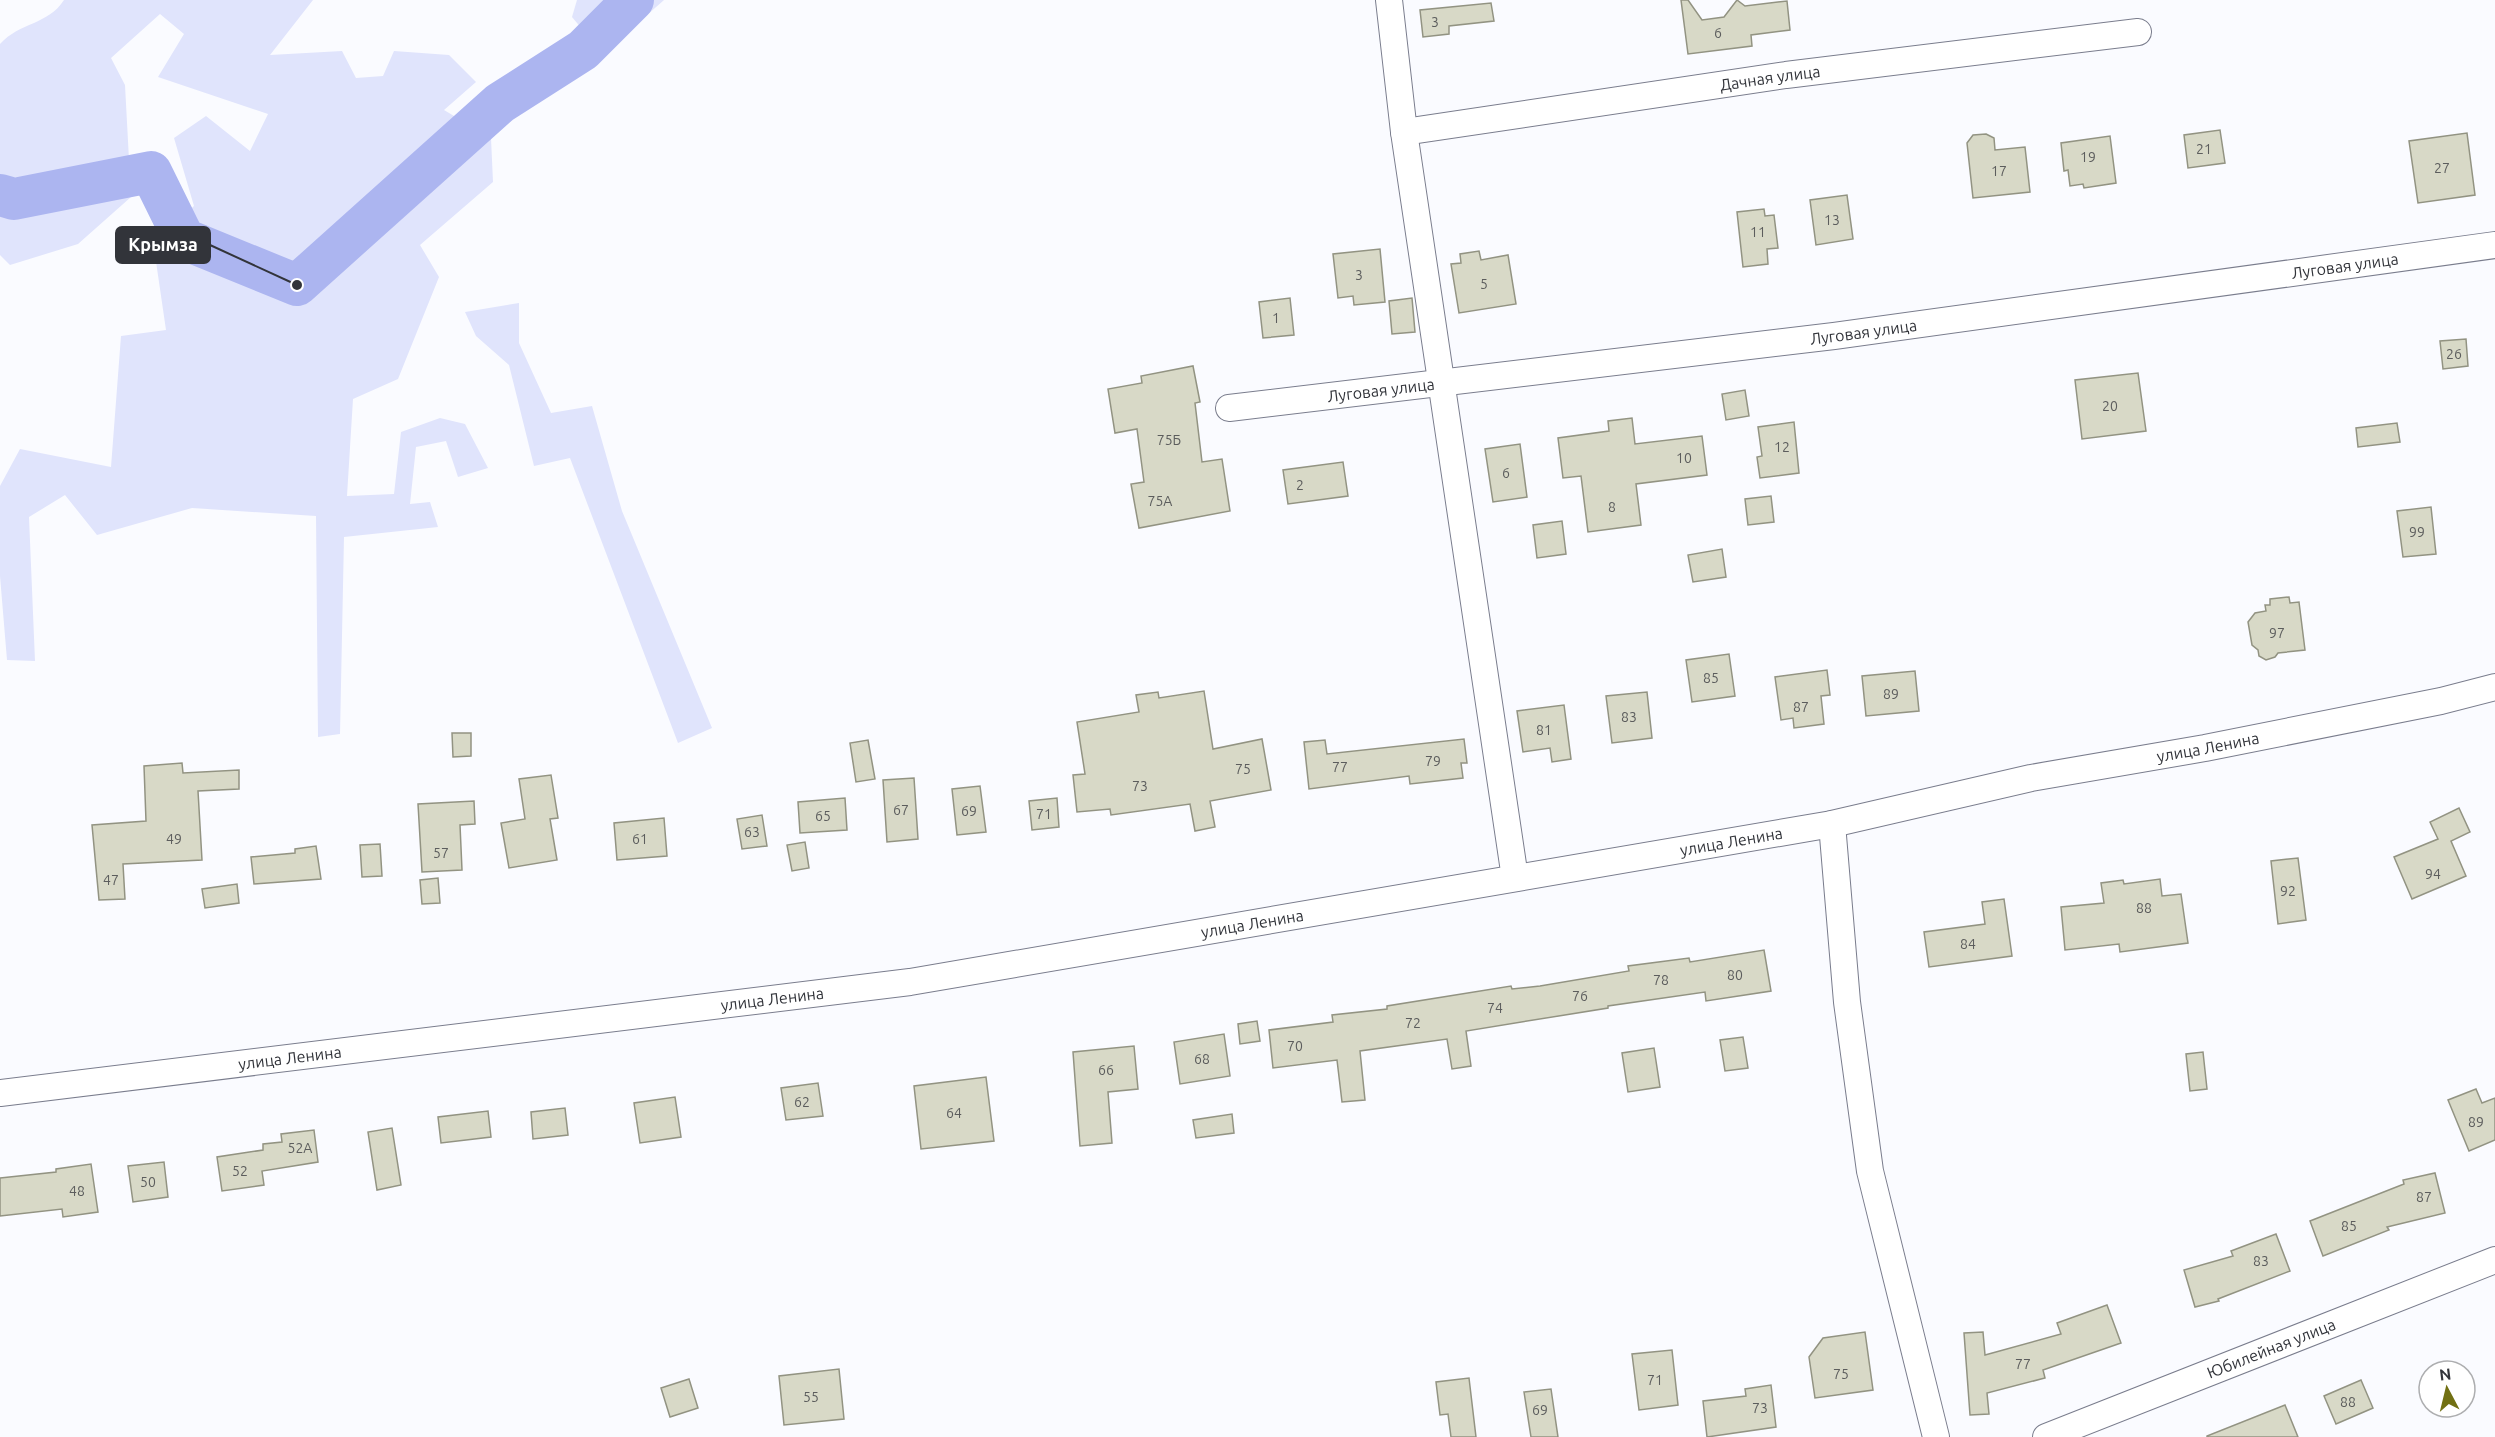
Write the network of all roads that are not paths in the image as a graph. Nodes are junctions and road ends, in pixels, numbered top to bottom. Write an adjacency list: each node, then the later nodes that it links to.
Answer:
1 (1389, 0): 3 (street)
2 (2138, 32): 3 (street, Дачная улица)
3 (1404, 132): 5 (street)
4 (2495, 245): 5 (street, Луговая улица)
5 (1443, 382): 6 (street, Луговая улица); 9 (street)
6 (1229, 408)
7 (2495, 687): 8 (street, улица Ленина)
8 (1832, 824): 9 (street, улица Ленина); 12 (street)
9 (1515, 878): 10 (street, улица Ленина)
10 (0, 1093)
11 (2495, 1260): 13 (street, Юбилейная улица)
12 (1936, 1437)
13 (2046, 1437)

